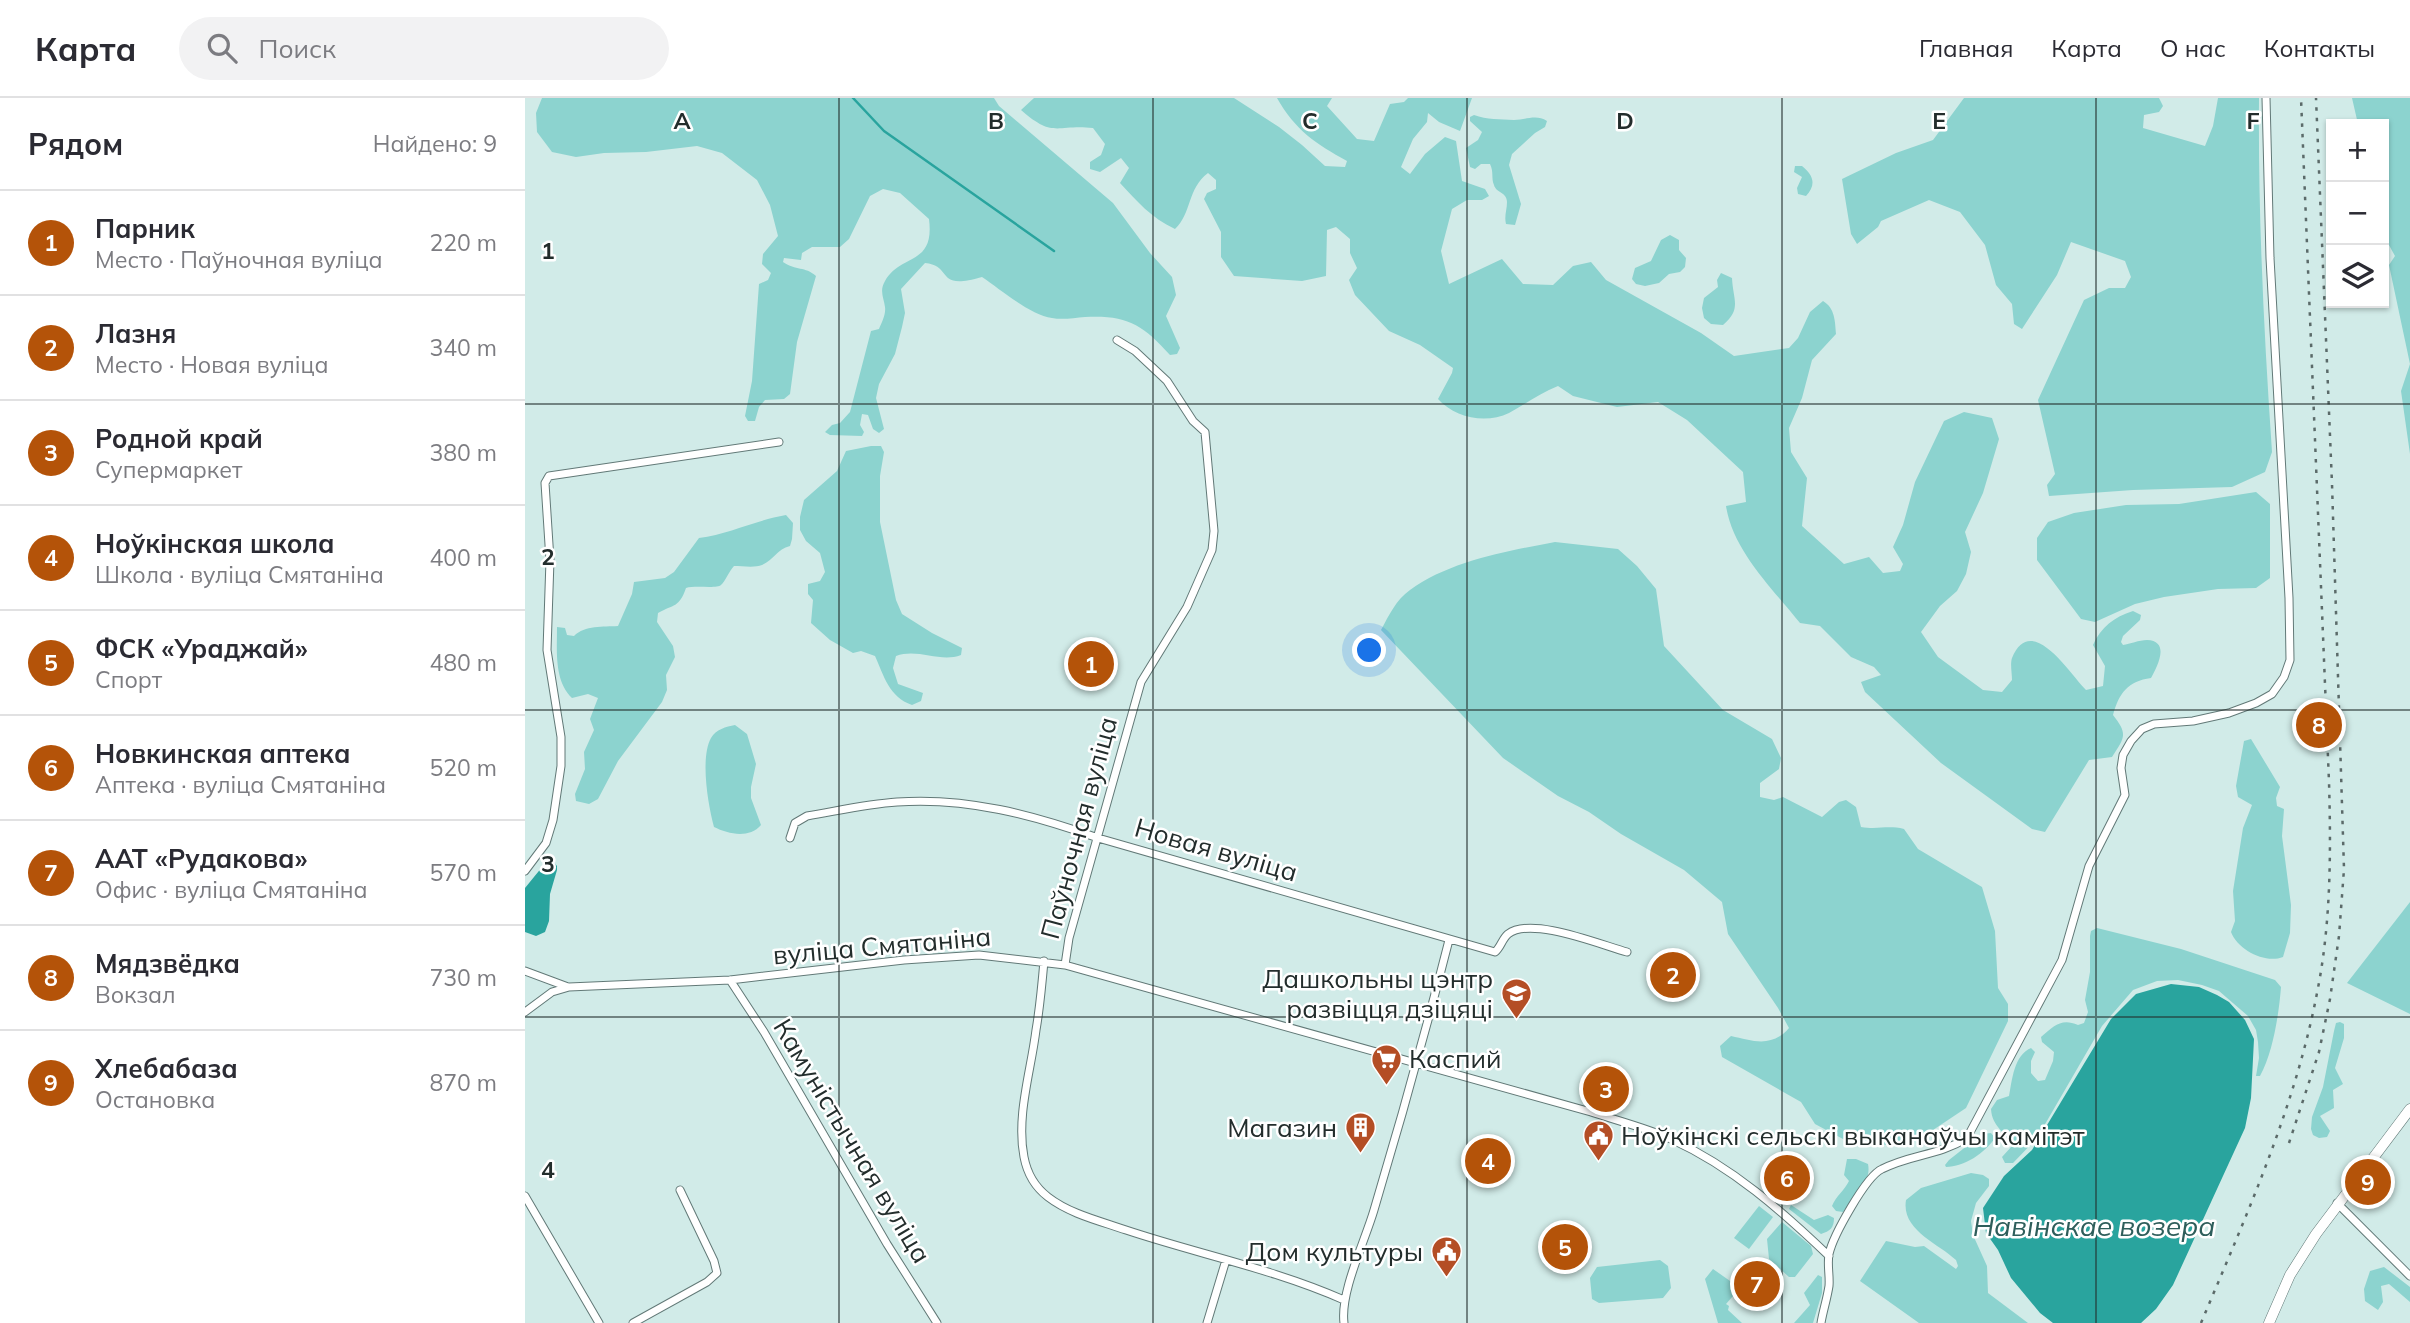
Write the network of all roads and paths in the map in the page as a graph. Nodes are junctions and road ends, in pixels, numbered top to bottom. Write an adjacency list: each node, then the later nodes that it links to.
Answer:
1 (2266, 98): 20 (street)
2 (1117, 340): 5 (street, Паўночная вуліца)
3 (779, 442): 6 (street)
4 (790, 838): 5 (street, Новая вуліца)
5 (1098, 838): 7 (street, Новая вуліца); 10 (street, Паўночная вуліца)
6 (525, 871)
7 (1449, 940): 8 (street, Новая вуліца); 15 (street)
8 (1627, 952)
9 (1044, 961): 10 (street, вуліца Смятаніна); 12 (street, вуліца Смятаніна); 21 (street)
10 (1065, 965): 15 (street, вуліца Смятаніна)
11 (525, 971): 13 (street)
12 (730, 980): 13 (street, вуліца Смятаніна); 26 (street, Камуністычная вуліца)
13 (569, 987): 14 (street, вуліца Смятаніна)
14 (525, 1012)
15 (1418, 1063): 20 (street, вуліца Смятаніна); 23 (street)
16 (2410, 1110): 19 (main road)
17 (680, 1189): 25 (street)
18 (525, 1196): 24 (street)
19 (2337, 1203): 22 (street); 30 (main road)
20 (1829, 1256): 29 (street)
21 (1226, 1260): 23 (street); 27 (street)
22 (2410, 1276)
23 (1344, 1300): 28 (street)
24 (599, 1323)
25 (633, 1323)
26 (937, 1323)
27 (1207, 1323)
28 (1344, 1323)
29 (1821, 1323)
30 (2269, 1323)

